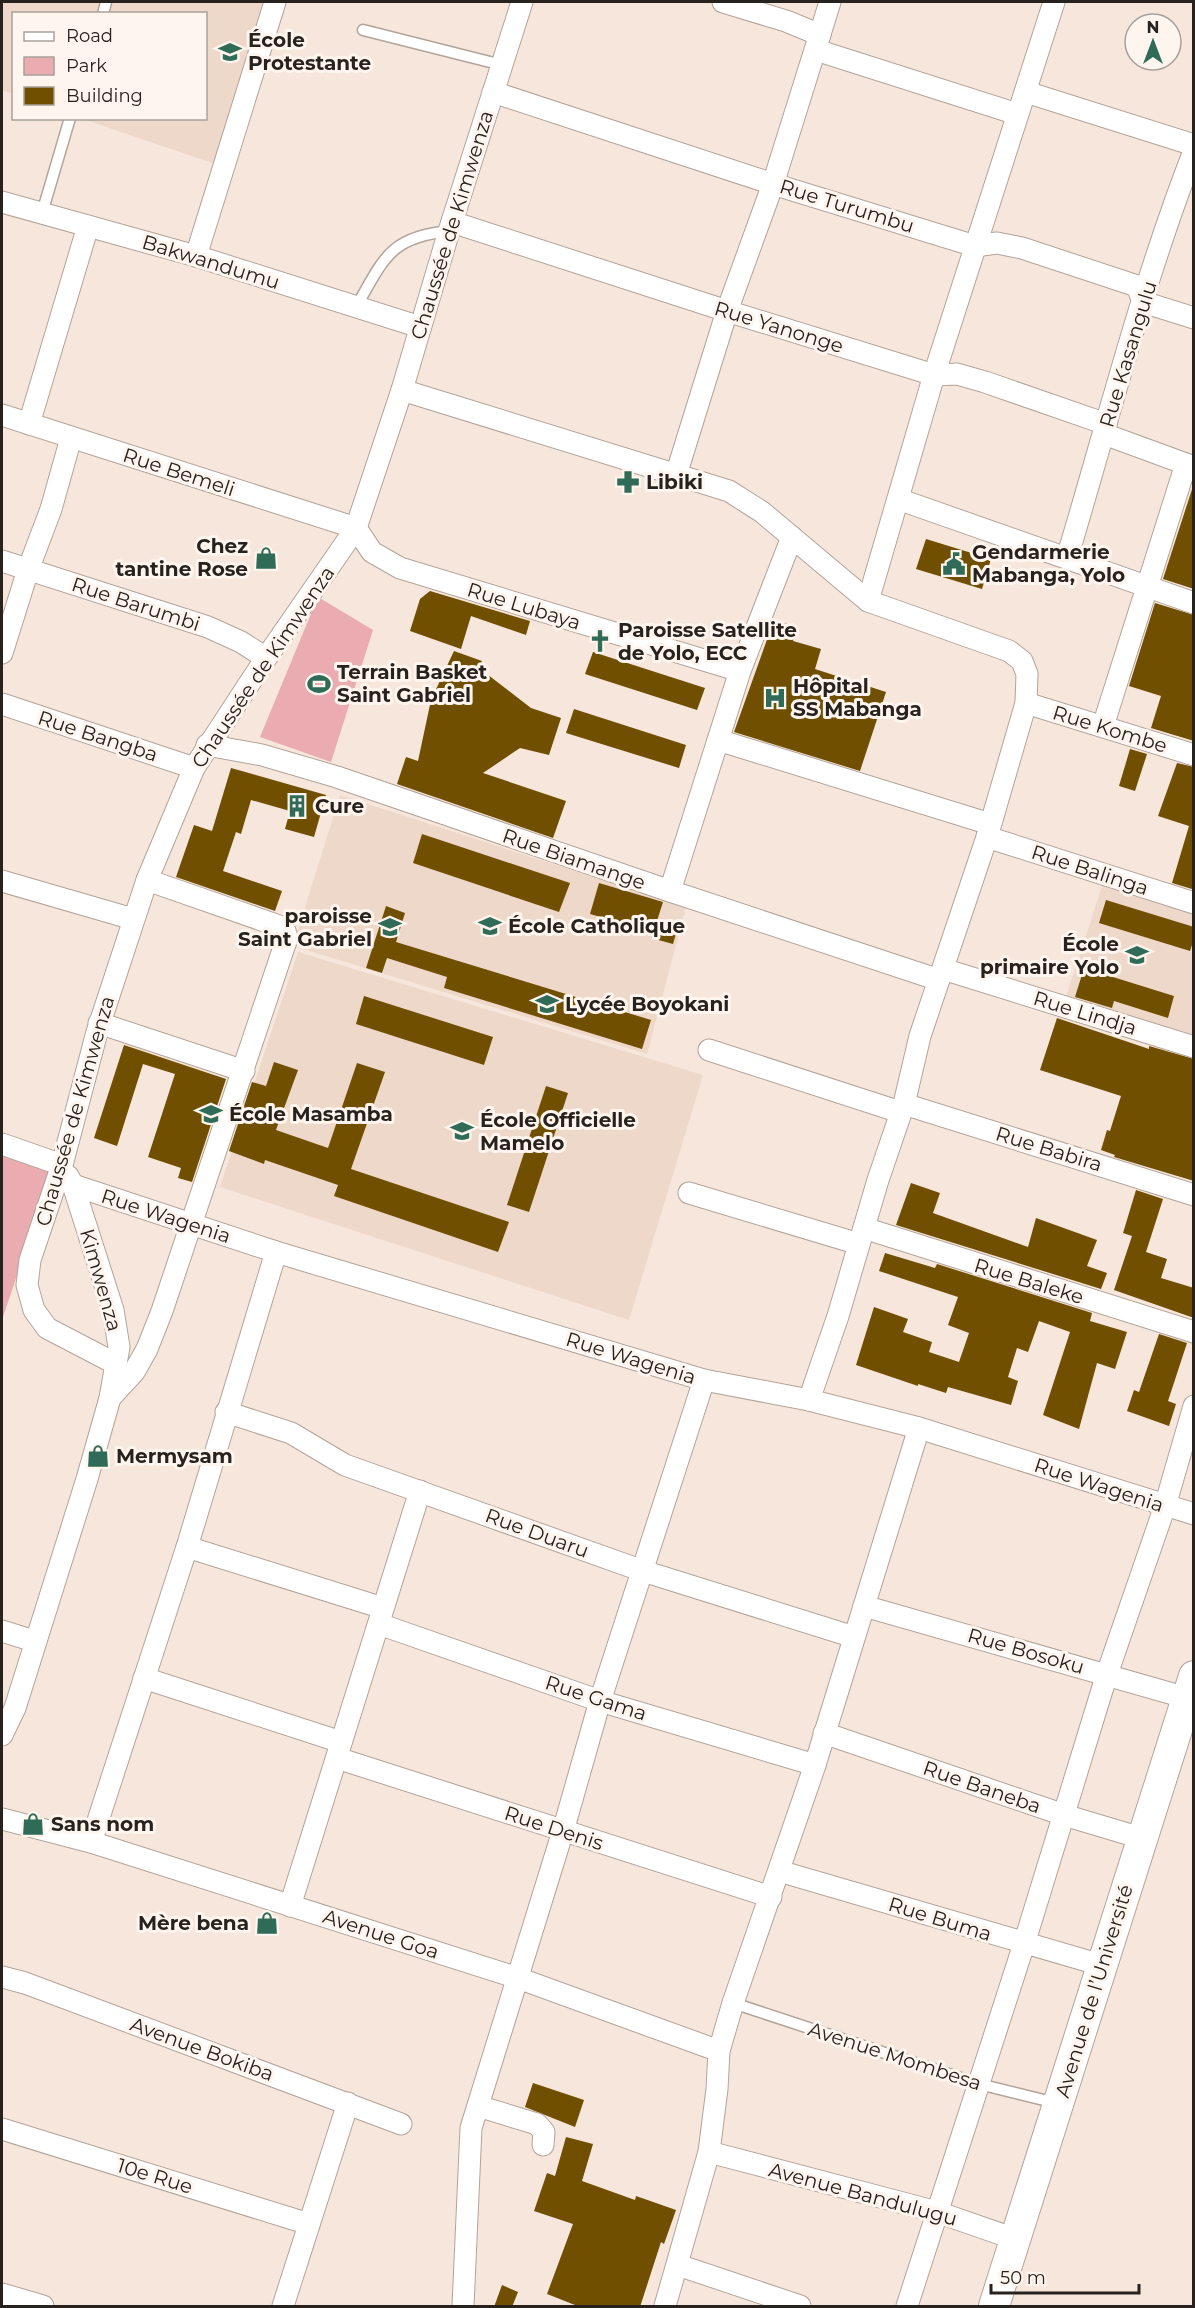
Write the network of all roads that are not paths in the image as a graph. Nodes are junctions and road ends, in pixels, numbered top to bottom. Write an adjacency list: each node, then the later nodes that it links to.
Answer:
1 (275, 2): 22 (street)
2 (522, 2): 8 (street, Chaussée de Kimwenza)
3 (723, 2): 7 (street)
4 (830, 2): 7 (street)
5 (1054, 2): 10 (street)
6 (363, 30): 8 (lane)
7 (818, 43): 11 (street); 16 (street)
8 (502, 64): 9 (street, Chaussée de Kimwenza)
9 (493, 92): 16 (street, Rue Turumbu); 20 (street, Chaussée de Kimwenza)
10 (1026, 92): 11 (street); 13 (street)
11 (1017, 114): 21 (street)
12 (69, 120): 18 (lane)
13 (1194, 145)
14 (1194, 151): 15 (street, Rue Kasangulu)
15 (1190, 173): 23 (street, Rue Kasangulu)
16 (773, 184): 21 (street, Rue Turumbu); 25 (street)
17 (2, 202): 18 (street, Bakwandumu)
18 (42, 213): 19 (street, Bakwandumu)
19 (88, 226): 22 (street, Bakwandumu); 31 (street)
20 (450, 226): 24 (lane); 25 (street, Rue Yanonge); 27 (street, Chaussée de Kimwenza)
21 (975, 246): 23 (street, Rue Turumbu); 28 (street)
22 (196, 256): 24 (street, Bakwandumu)
23 (1143, 302): 26 (street); 32 (street, Rue Kasangulu)
24 (357, 307): 27 (street, Bakwandumu)
25 (727, 312): 28 (street, Rue Yanonge); 35 (street)
26 (1194, 318)
27 (420, 327): 29 (street, Chaussée de Kimwenza)
28 (934, 375): 32 (street, Rue Yanonge); 36 (street)
29 (402, 390): 35 (street); 37 (street, Chaussée de Kimwenza)
30 (2, 415): 31 (street, Rue Bemeli)
31 (29, 424): 33 (street, Rue Bemeli)
32 (1105, 429): 34 (street, Rue Yanonge); 39 (street, Rue Kasangulu)
33 (71, 438): 37 (street, Rue Bemeli); 41 (street)
34 (1190, 465): 42 (street)
35 (676, 475): 38 (street)
36 (898, 499): 39 (street); 43 (street)
37 (356, 528): 46 (street, Chaussée de Kimwenza); 47 (street, Rue Lubaya)
38 (792, 537): 43 (street); 47 (street)
39 (1067, 558): 42 (street)
40 (2, 561): 41 (street, Rue Barumbi)
41 (28, 570): 45 (street); 46 (street, Rue Barumbi)
42 (1148, 587): 44 (street); 50 (street)
43 (868, 601): 48 (street)
44 (1194, 603)
45 (2, 653)
46 (266, 658): 52 (street, Chaussée de Kimwenza)
47 (740, 671): 51 (street)
48 (1026, 703): 50 (street, Rue Kombe); 55 (street)
49 (2, 704): 54 (street, Rue Bangba)
50 (1102, 726): 53 (street, Rue Kombe)
51 (718, 740): 55 (street, Rue Balinga); 58 (street)
52 (207, 745): 54 (street, Chaussée de Kimwenza); 58 (street, Rue Biamange)
53 (1194, 755)
54 (194, 768): 56 (street, Chaussée de Kimwenza)
55 (988, 831): 59 (street, Rue Balinga); 61 (street)
56 (147, 880): 60 (street, Chaussée de Kimwenza); 65 (street)
57 (2, 881): 60 (street)
58 (670, 891): 61 (street, Rue Biamange)
59 (1194, 903)
60 (133, 919): 62 (street, Chaussée de Kimwenza)
61 (941, 974): 63 (street, Rue Lindja); 66 (street)
62 (99, 1023): 65 (street); 68 (street, Chaussée de Kimwenza)
63 (1194, 1047)
64 (709, 1050): 66 (street, Rue Babira)
65 (244, 1071): 72 (street)
66 (902, 1108): 71 (street, Rue Babira); 73 (street)
67 (2, 1144): 68 (street)
68 (62, 1165): 69 (street, Kimwenza); 76 (street, Chaussée de Kimwenza)
69 (73, 1185): 72 (street, Rue Wagenia); 76 (street, Kimwenza)
70 (689, 1193): 73 (street, Rue Baleke)
71 (1194, 1195)
72 (193, 1223): 74 (street, Rue Wagenia); 78 (street)
73 (862, 1236): 75 (street, Rue Baleke); 79 (street)
74 (276, 1252): 77 (street, Rue Wagenia); 81 (street)
75 (1194, 1332)
76 (116, 1364): 78 (street, Kimwenza)
77 (704, 1380): 79 (street, Rue Wagenia); 87 (street)
78 (110, 1398): 92 (street)
79 (809, 1400): 82 (street, Rue Wagenia)
80 (1194, 1406): 84 (street)
81 (226, 1412): 83 (street, Rue Duaru); 86 (street)
82 (919, 1428): 84 (street, Rue Wagenia); 88 (street)
83 (420, 1491): 87 (street, Rue Duaru); 89 (street)
84 (1165, 1506): 85 (street, Rue Wagenia); 93 (street)
85 (1194, 1514)
86 (187, 1547): 89 (street, Rue Gama); 94 (street)
87 (643, 1571): 91 (street, Rue Duaru); 96 (street)
88 (864, 1606): 91 (street); 93 (street, Rue Bosoku)
89 (381, 1616): 96 (street, Rue Gama); 99 (street)
90 (2, 1631): 92 (street)
91 (854, 1637): 97 (street)
92 (34, 1641): 98 (street)
93 (1107, 1674): 95 (street, Rue Bosoku); 101 (street)
94 (144, 1678): 99 (street, Rue Denis); 105 (street)
95 (1190, 1687): 104 (main road, Avenue de l’Université)
96 (600, 1701): 100 (street, Rue Gama); 103 (street)
97 (824, 1733): 100 (street); 101 (street, Rue Baneba)
98 (2, 1735)
99 (339, 1750): 103 (street, Rue Denis); 108 (street)
100 (815, 1765): 106 (street)
101 (1064, 1815): 104 (street, Rue Baneba); 109 (street)
102 (2, 1819): 105 (street, Avenue Goa)
103 (563, 1831): 107 (street, Rue Denis); 112 (street)
104 (1141, 1838): 110 (main road, Avenue de l’Université)
105 (91, 1842): 108 (street, Avenue Goa)
106 (779, 1871): 107 (street); 109 (street, Rue Buma)
107 (771, 1897): 113 (street)
108 (290, 1906): 112 (street, Avenue Goa)
109 (1024, 1944): 110 (street, Rue Buma); 115 (street)
110 (1101, 1965): 117 (main road, Avenue de l’Université)
111 (2, 1977): 116 (street, Avenue Bokiba)
112 (518, 1978): 114 (street, Avenue Goa); 118 (street)
113 (733, 2003): 114 (street); 115 (lane, Avenue Mombesa)
114 (719, 2050): 122 (street)
115 (979, 2084): 117 (lane, Avenue Mombesa); 123 (street)
116 (348, 2103): 119 (street, Avenue Bokiba); 124 (street)
117 (1059, 2104): 125 (main road, Avenue de l’Université)
118 (478, 2106): 121 (street); 130 (street)
119 (401, 2124)
120 (2, 2129): 124 (street, 10e Rue)
121 (543, 2145)
122 (710, 2152): 123 (street, Avenue Bandulugu); 126 (street)
123 (937, 2212): 125 (street, Avenue Bandulugu); 133 (street)
124 (309, 2224): 129 (street)
125 (1015, 2239): 134 (main road, Avenue de l’Université)
126 (678, 2265): 131 (street); 132 (street)
127 (2, 2294): 128 (street)
128 (43, 2307)
129 (283, 2307)
130 (463, 2307)
131 (665, 2307)
132 (800, 2307)
133 (907, 2307)
134 (994, 2307)

